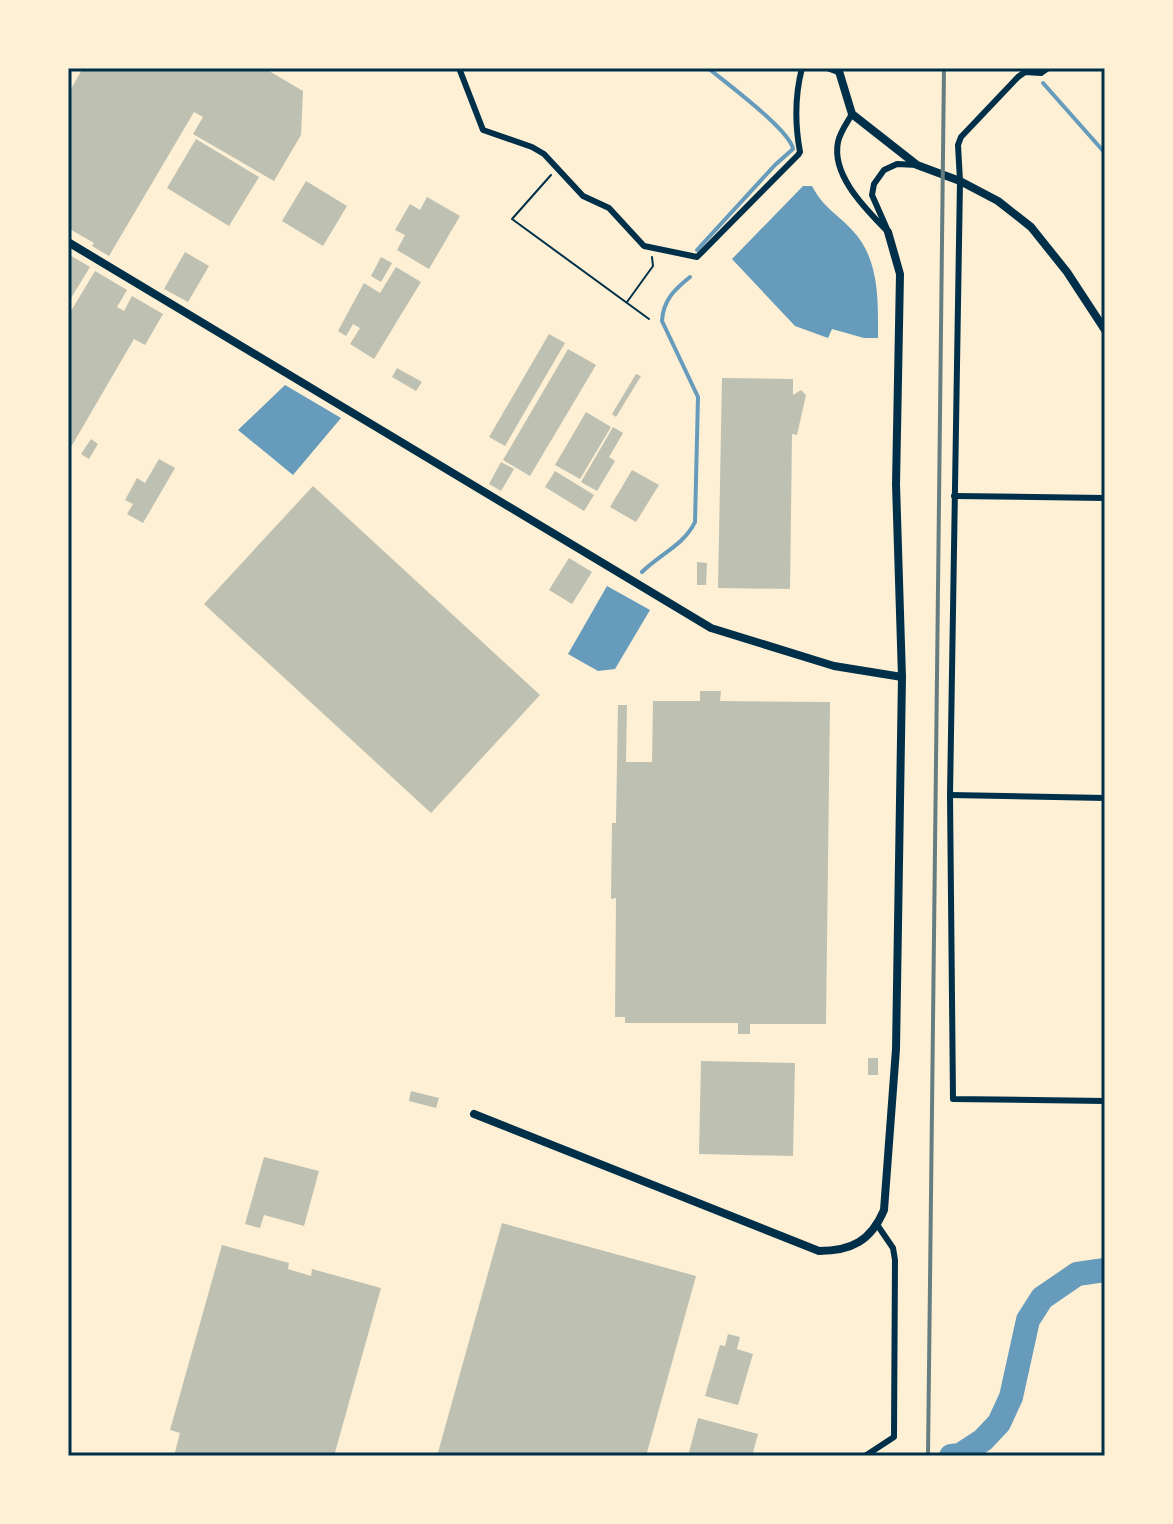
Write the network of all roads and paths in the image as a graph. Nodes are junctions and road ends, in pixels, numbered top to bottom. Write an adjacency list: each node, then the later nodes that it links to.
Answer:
1 (459, 68): 8 (street)
2 (802, 68): 12 (street)
3 (827, 68): 5 (street)
4 (1048, 68): 9 (street)
5 (838, 70): 6 (street)
6 (852, 114): 7 (street); 10 (street)
7 (917, 165): 9 (street); 10 (street)
8 (557, 168): 12 (street); 13 (path)
9 (960, 181): 15 (street); 16 (street)
10 (888, 232): 18 (street)
11 (68, 242): 18 (street)
12 (652, 249): 13 (path)
13 (627, 303): 14 (path)
14 (649, 319)
15 (1105, 330)
16 (954, 496): 17 (street); 19 (street)
17 (1105, 498)
18 (902, 677): 23 (street)
19 (950, 795): 20 (street); 21 (street)
20 (1105, 798)
21 (1105, 1101)
22 (474, 1114): 23 (street)
23 (878, 1226): 24 (street)
24 (865, 1456)

